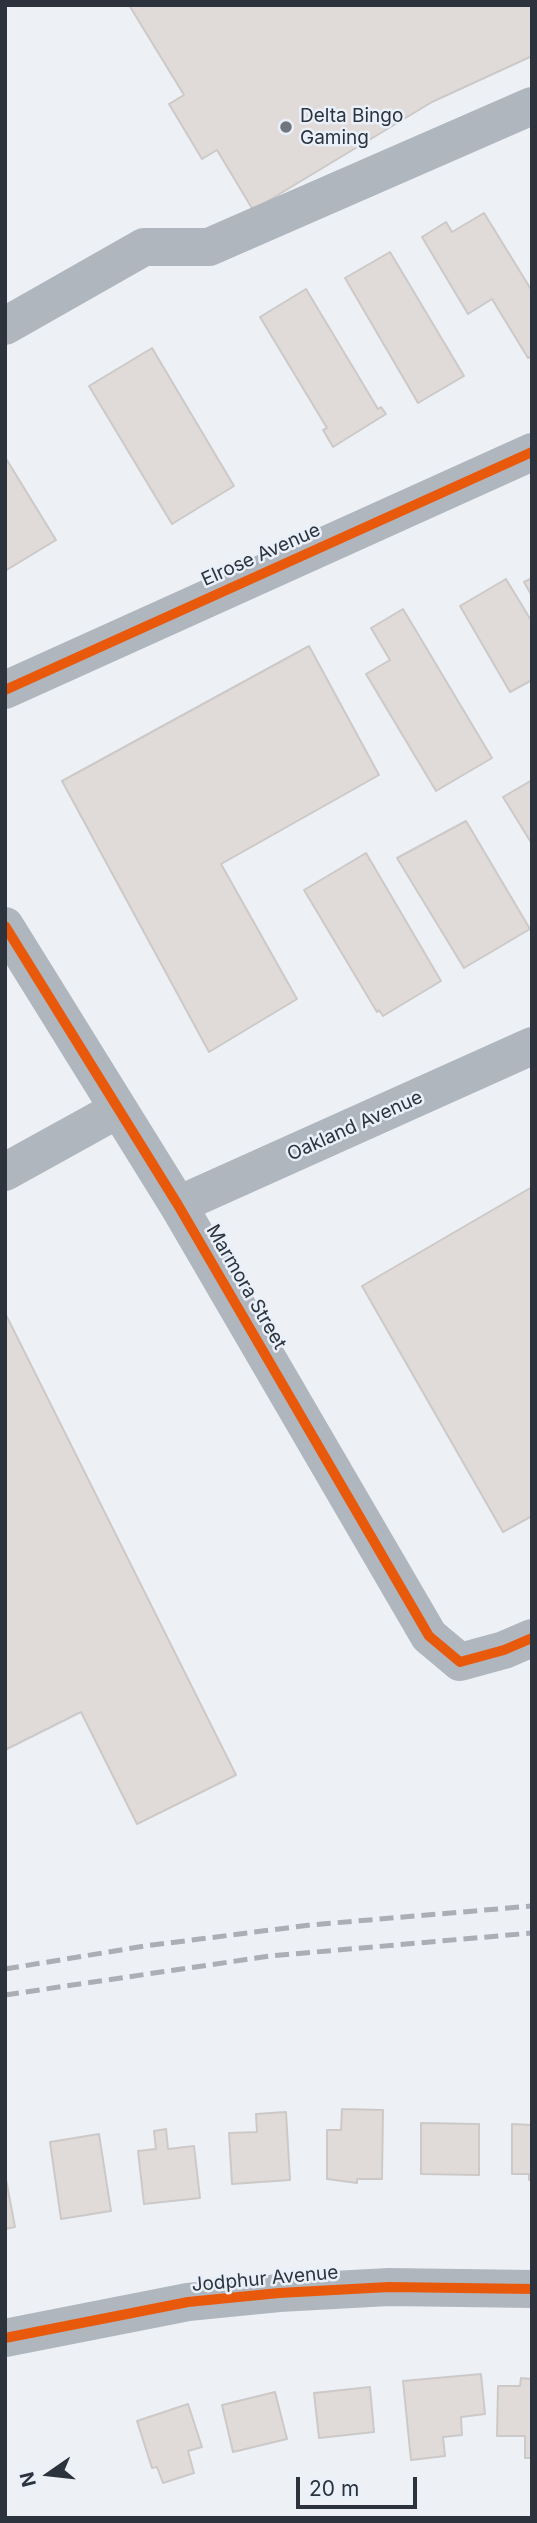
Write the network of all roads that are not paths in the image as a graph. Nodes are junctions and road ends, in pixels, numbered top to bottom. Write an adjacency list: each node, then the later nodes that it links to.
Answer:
1 (532, 106): 2 (street)
2 (5, 326)
3 (532, 452): 4 (street, Elrose Avenue)
4 (5, 690)
5 (5, 926): 7 (street, Marmora Street)
6 (532, 1046): 9 (street, Oakland Avenue)
7 (117, 1110): 8 (street); 9 (street, Marmora Street)
8 (5, 1172)
9 (178, 1205): 10 (street, Marmora Street)
10 (532, 1638)
11 (532, 2289): 12 (street, Jodphur Avenue)
12 (5, 2338)

